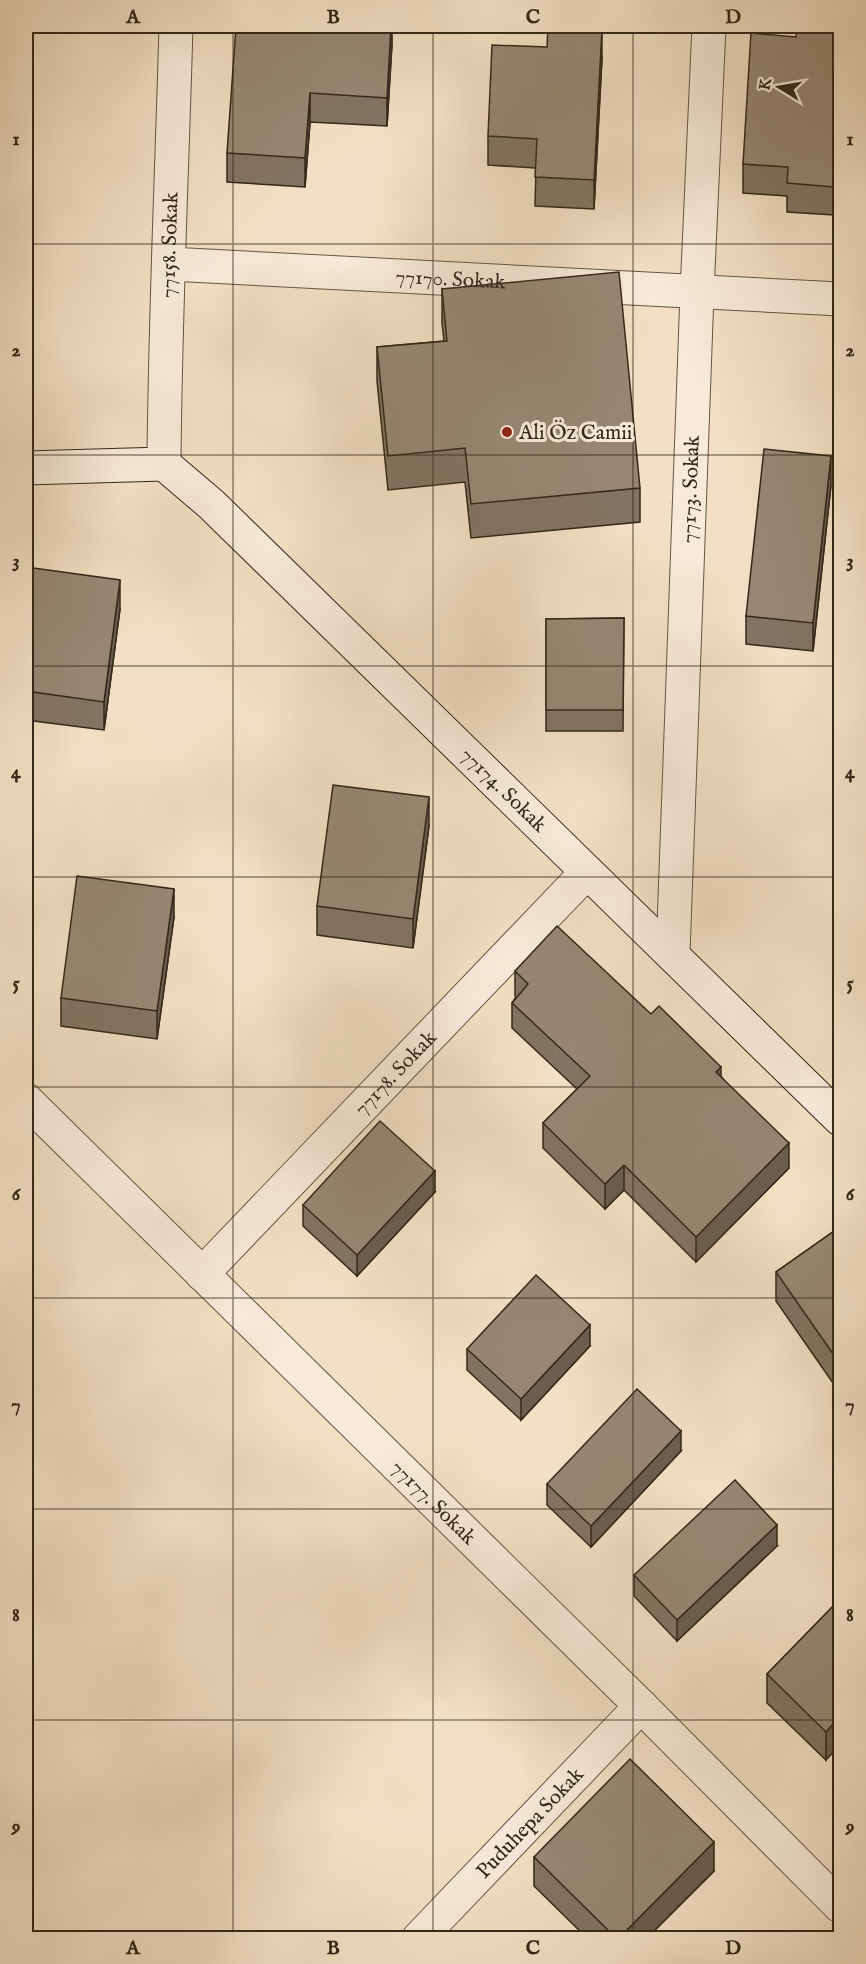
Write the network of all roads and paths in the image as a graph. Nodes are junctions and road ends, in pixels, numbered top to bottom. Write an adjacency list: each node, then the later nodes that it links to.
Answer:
1 (176, 26): 3 (street, 77158. Sokak)
2 (709, 26): 4 (street, 77173. Sokak)
3 (169, 264): 4 (street, 77170. Sokak); 6 (street, 77158. Sokak)
4 (697, 293): 5 (street, 77170. Sokak); 9 (street, 77173. Sokak)
5 (840, 299)
6 (164, 464): 7 (street); 8 (street, 77174. Sokak)
7 (26, 468)
8 (587, 872): 9 (street, 77174. Sokak); 12 (street, 77178. Sokak)
9 (674, 954): 11 (street, 77174. Sokak)
10 (26, 1100): 12 (street, 77177. Sokak)
11 (840, 1119)
12 (202, 1274): 13 (street, 77177. Sokak)
13 (641, 1706): 14 (street, 77177. Sokak); 15 (street, Puduhepa Sokak)
14 (840, 1906)
15 (419, 1938)

